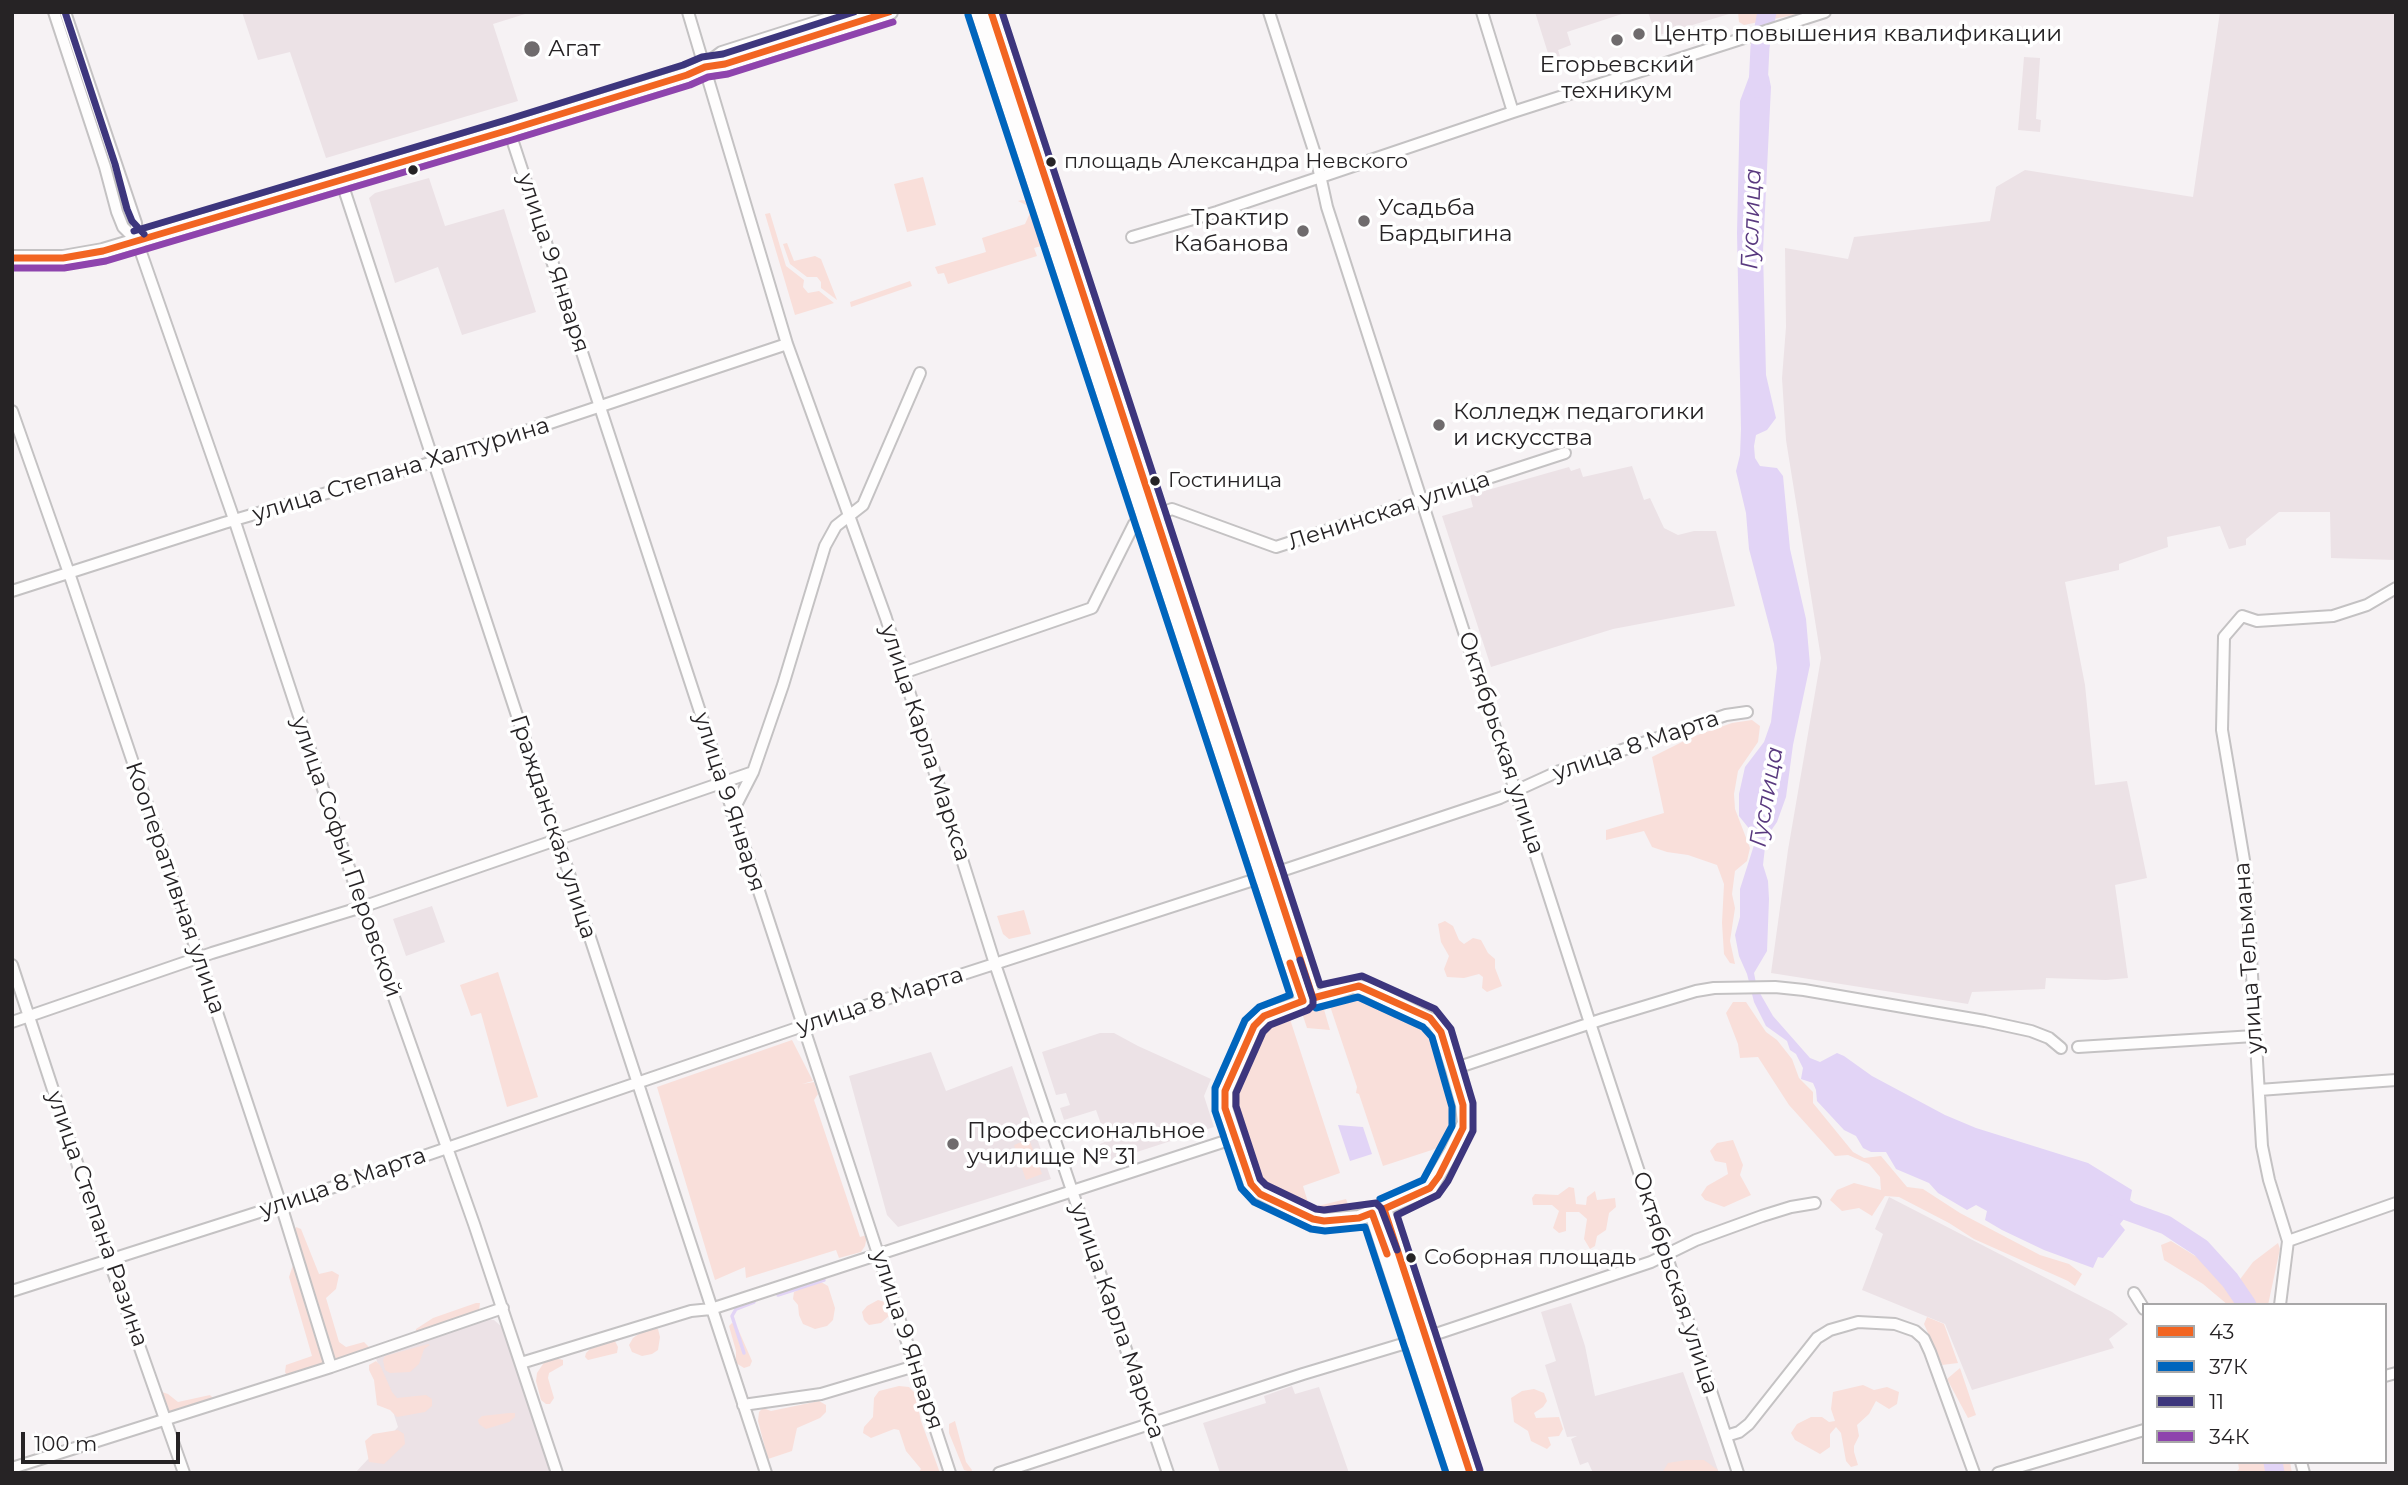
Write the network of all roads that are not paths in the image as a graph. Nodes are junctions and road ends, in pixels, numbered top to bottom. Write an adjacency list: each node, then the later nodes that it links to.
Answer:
1 (54, 12): 17 (street, улица Софьи Перовской)
2 (65, 12): 17 (street, улица Софьи Перовской)
3 (688, 12): 11 (street, улица Карла Маркса)
4 (855, 12): 11 (main road)
5 (890, 12): 11 (main road)
6 (978, 12): 27 (main road)
7 (991, 12): 27 (main road)
8 (1269, 12): 14 (street, Октябрьская улица)
9 (1482, 12): 12 (street)
10 (1825, 12): 12 (street)
11 (705, 67): 13 (main road); 19 (street, улица Карла Маркса)
12 (1513, 112): 14 (street)
13 (509, 130): 15 (main road); 21 (street, улица 9 Января)
14 (1321, 178): 16 (street); 25 (street, Октябрьская улица)
15 (341, 180): 17 (main road); 24 (street, Гражданская улица)
16 (1132, 237)
17 (137, 241): 18 (main road); 28 (street, улица Софьи Перовской)
18 (12, 258)
19 (788, 344): 21 (street, улица Степана Халтурина); 26 (street, улица Карла Маркса)
20 (920, 373): 26 (street)
21 (599, 407): 24 (street, улица Степана Халтурина); 35 (street, улица 9 Января)
22 (12, 411): 29 (street, Кооперативная улица)
23 (1565, 453): 25 (street, Ленинская улица)
24 (433, 462): 28 (street, улица Степана Халтурина); 38 (street, Гражданская улица)
25 (1422, 500): 27 (street, Ленинская улица); 36 (street, Октябрьская улица)
26 (848, 516): 32 (street, улица Карла Маркса); 34 (street)
27 (1151, 518): 32 (street); 39 (main road)
28 (235, 522): 29 (street, улица Степана Халтурина); 40 (street, улица Софьи Перовской)
29 (69, 573): 31 (street, улица Степана Халтурина); 41 (street, Кооперативная улица)
30 (2396, 588): 49 (street, улица Тельмана)
31 (12, 591)
32 (903, 673): 42 (street, улица Карла Маркса)
33 (1747, 712): 36 (street, улица 8 Марта)
34 (753, 772): 35 (street); 37 (street)
35 (722, 783): 37 (street, улица 9 Января); 38 (street)
36 (1516, 791): 39 (street, улица 8 Марта); 47 (street, Октябрьская улица)
37 (732, 813): 48 (street, улица 9 Января)
38 (557, 840): 40 (street); 54 (street, Гражданская улица)
39 (1267, 876): 42 (street, улица 8 Марта); 44 (main road)
40 (362, 907): 41 (street); 57 (street, улица Софьи Перовской)
41 (199, 958): 45 (street); 61 (street, Кооперативная улица)
42 (995, 964): 48 (street, улица 8 Марта); 58 (street, улица Карла Маркса)
43 (12, 965): 45 (street, улица Степана Разина)
44 (1308, 1000): 52 (main road); 56 (main road)
45 (29, 1017): 46 (street); 66 (street, улица Степана Разина)
46 (12, 1022)
47 (1590, 1023): 51 (street); 52 (street); 65 (street, Октябрьская улица)
48 (803, 1026): 54 (street, улица 8 Марта); 64 (street, улица 9 Января)
49 (2254, 1036): 50 (street); 55 (street, улица Тельмана)
50 (2078, 1047)
51 (2062, 1048)
52 (1453, 1069): 62 (main road)
53 (2396, 1080): 55 (street)
54 (639, 1083): 57 (street, улица 8 Марта); 72 (street, Гражданская улица)
55 (2259, 1090): 63 (street, улица Тельмана)
56 (1235, 1138): 58 (street); 62 (main road)
57 (447, 1147): 61 (street, улица 8 Марта); 71 (street, улица Софьи Перовской)
58 (1073, 1191): 64 (street); 79 (street, улица Карла Маркса)
59 (1815, 1203): 65 (street)
60 (2396, 1203): 63 (street)
61 (281, 1205): 66 (street, улица 8 Марта); 76 (street, Кооперативная улица)
62 (1378, 1211): 73 (main road)
63 (2288, 1241): 69 (street, улица Тельмана)
64 (879, 1254): 72 (street); 75 (street, улица 9 Января)
65 (1666, 1255): 73 (street); 81 (street, Октябрьская улица)
66 (109, 1260): 67 (street, улица 8 Марта); 78 (street, улица Степана Разина)
67 (12, 1291)
68 (2134, 1293): 70 (street)
69 (2280, 1303)
70 (2142, 1306)
71 (503, 1308): 74 (street, улица Софьи Перовской); 76 (street)
72 (711, 1308): 74 (street); 77 (street, Гражданская улица)
73 (1420, 1339): 79 (street); 89 (main road); 90 (main road)
74 (521, 1363): 84 (street, улица Софьи Перовской)
75 (915, 1366): 77 (street); 86 (street, улица 9 Января)
76 (331, 1367): 78 (street)
77 (743, 1405): 85 (street, Гражданская улица)
78 (166, 1420): 82 (street); 83 (street, улица Степана Разина)
79 (1152, 1422): 87 (street); 88 (street, улица Карла Маркса)
80 (2142, 1431): 93 (street)
81 (1726, 1436): 91 (street, Октябрьская улица); 92 (street)
82 (12, 1468)
83 (184, 1473)
84 (557, 1473)
85 (766, 1473)
86 (950, 1473)
87 (999, 1473)
88 (1168, 1473)
89 (1457, 1473)
90 (1470, 1473)
91 (1738, 1473)
92 (1974, 1473)
93 (1998, 1473)

